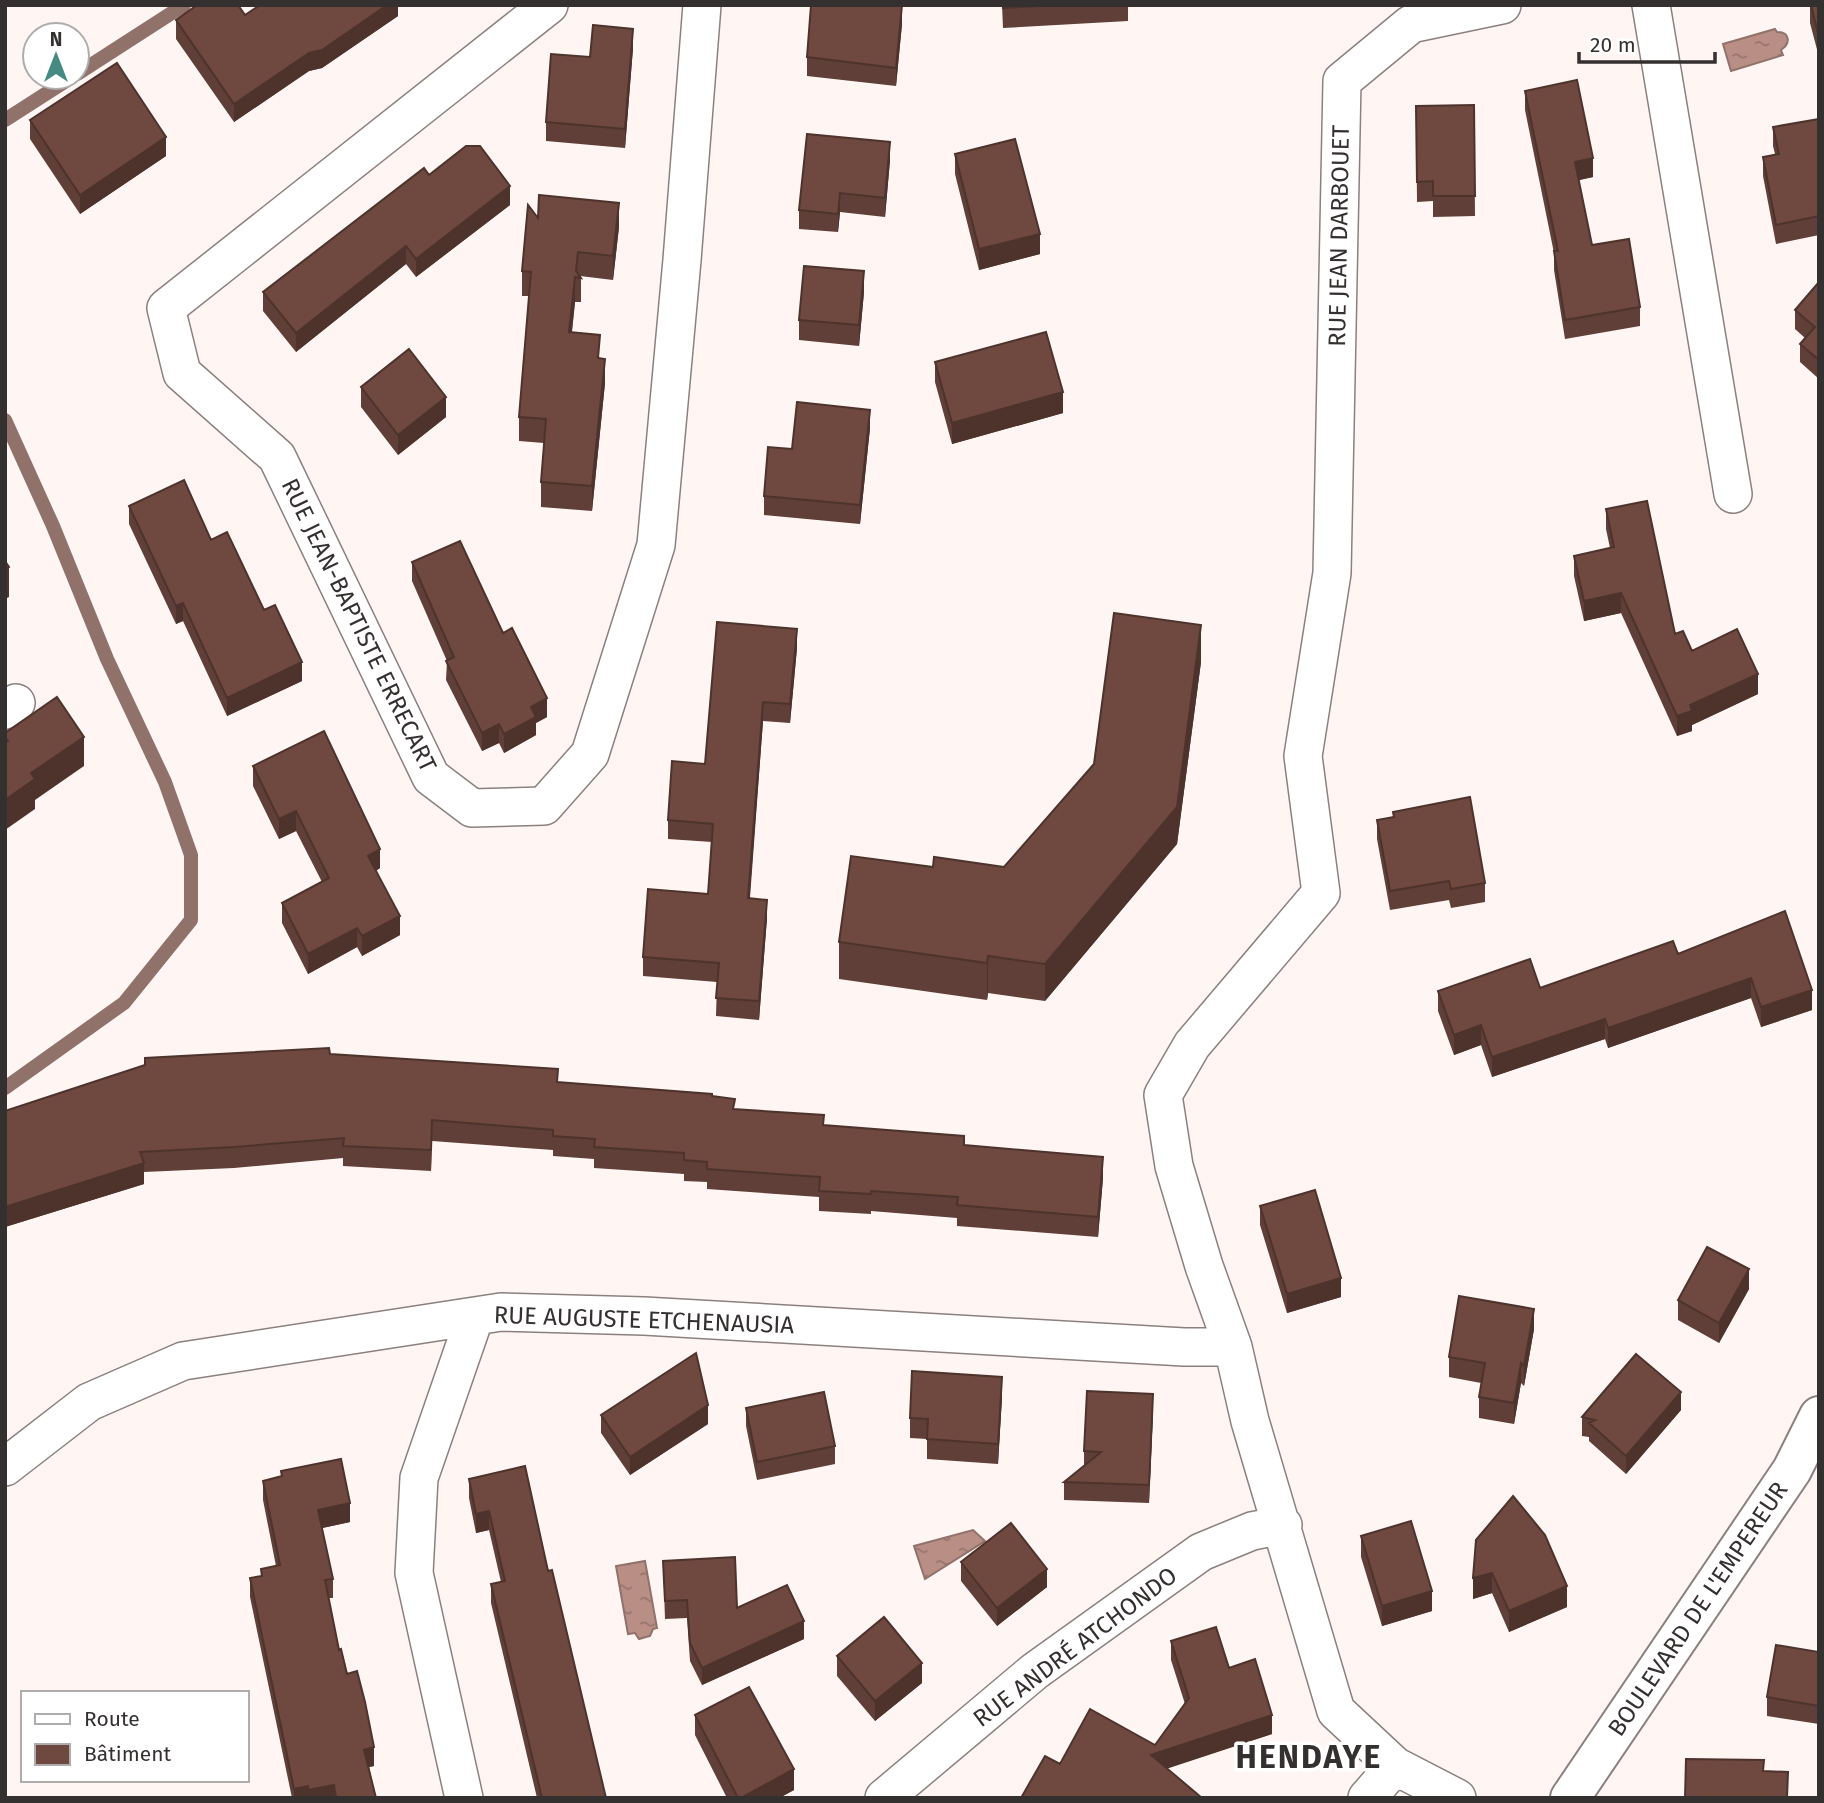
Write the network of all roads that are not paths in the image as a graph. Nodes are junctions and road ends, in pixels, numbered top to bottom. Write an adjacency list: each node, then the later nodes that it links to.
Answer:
1 (549, 5): 2 (street, RUE JEAN-BAPTISTE ERRECART)
2 (702, 5)
3 (1502, 5): 7 (street, RUE JEAN DARBOUET)
4 (1651, 5): 5 (street)
5 (1733, 494)
6 (475, 1317): 7 (street, RUE AUGUSTE ETCHENAUSIA); 9 (street, RUE AUGUSTE ETCHENAUSIA); 12 (street)
7 (1233, 1347): 10 (street, RUE JEAN DARBOUET)
8 (1819, 1416): 16 (main road, BOULEVARD DE L'EMPEREUR)
9 (5, 1467)
10 (1283, 1525): 11 (street, RUE JEAN DARBOUET); 13 (street, RUE ANDRÉ ATCHONDO)
11 (1395, 1766): 14 (street); 15 (street, RUE JEAN DARBOUET)
12 (464, 1798)
13 (884, 1798)
14 (1367, 1798)
15 (1457, 1798)
16 (1570, 1798)

